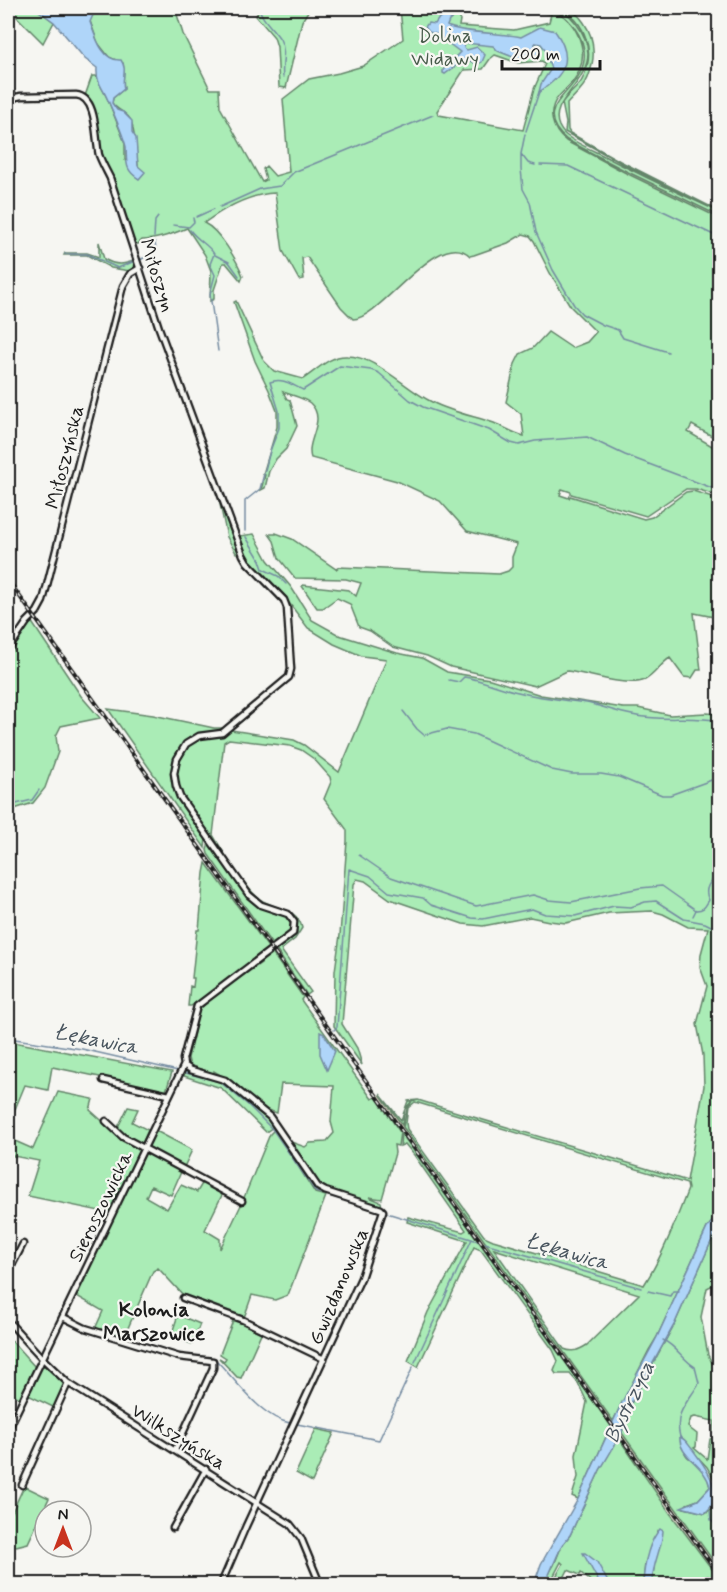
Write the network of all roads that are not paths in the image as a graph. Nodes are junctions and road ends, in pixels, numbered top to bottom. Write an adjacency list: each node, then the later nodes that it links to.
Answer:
1 (8, 89): 2 (street)
2 (14, 97): 3 (street, Miłoszyn); 4 (street, Miłoszyn)
3 (8, 99)
4 (140, 268): 5 (street, Miłoszyńska); 6 (street, Miłoszyn)
5 (8, 650)
6 (184, 1065): 8 (street, Sieroszowicka); 18 (street, Gwizdanowska)
7 (103, 1080): 8 (street)
8 (169, 1095): 10 (street, Sieroszowicka)
9 (106, 1121): 10 (street)
10 (144, 1148): 11 (street); 15 (street, Sieroszowicka)
11 (242, 1202)
12 (22, 1244): 13 (street)
13 (8, 1277)
14 (183, 1298): 18 (street)
15 (63, 1317): 17 (street, Sieroszowicka); 21 (street)
16 (8, 1321): 17 (street, Wilkszyńska)
17 (42, 1358): 19 (street, Wilkszyńska); 20 (street, Sieroszowicka)
18 (324, 1359): 24 (street, Gwizdanowska)
19 (69, 1383): 21 (street, Wilkszyńska); 23 (street)
20 (8, 1430)
21 (175, 1450): 22 (street, Wilkszyńska)
22 (206, 1469): 24 (street, Wilkszyńska); 25 (street)
23 (22, 1485)
24 (257, 1503): 26 (street, Gwizdanowska); 27 (street, Wilkszyńska)
25 (173, 1528)
26 (221, 1584)
27 (320, 1584)

